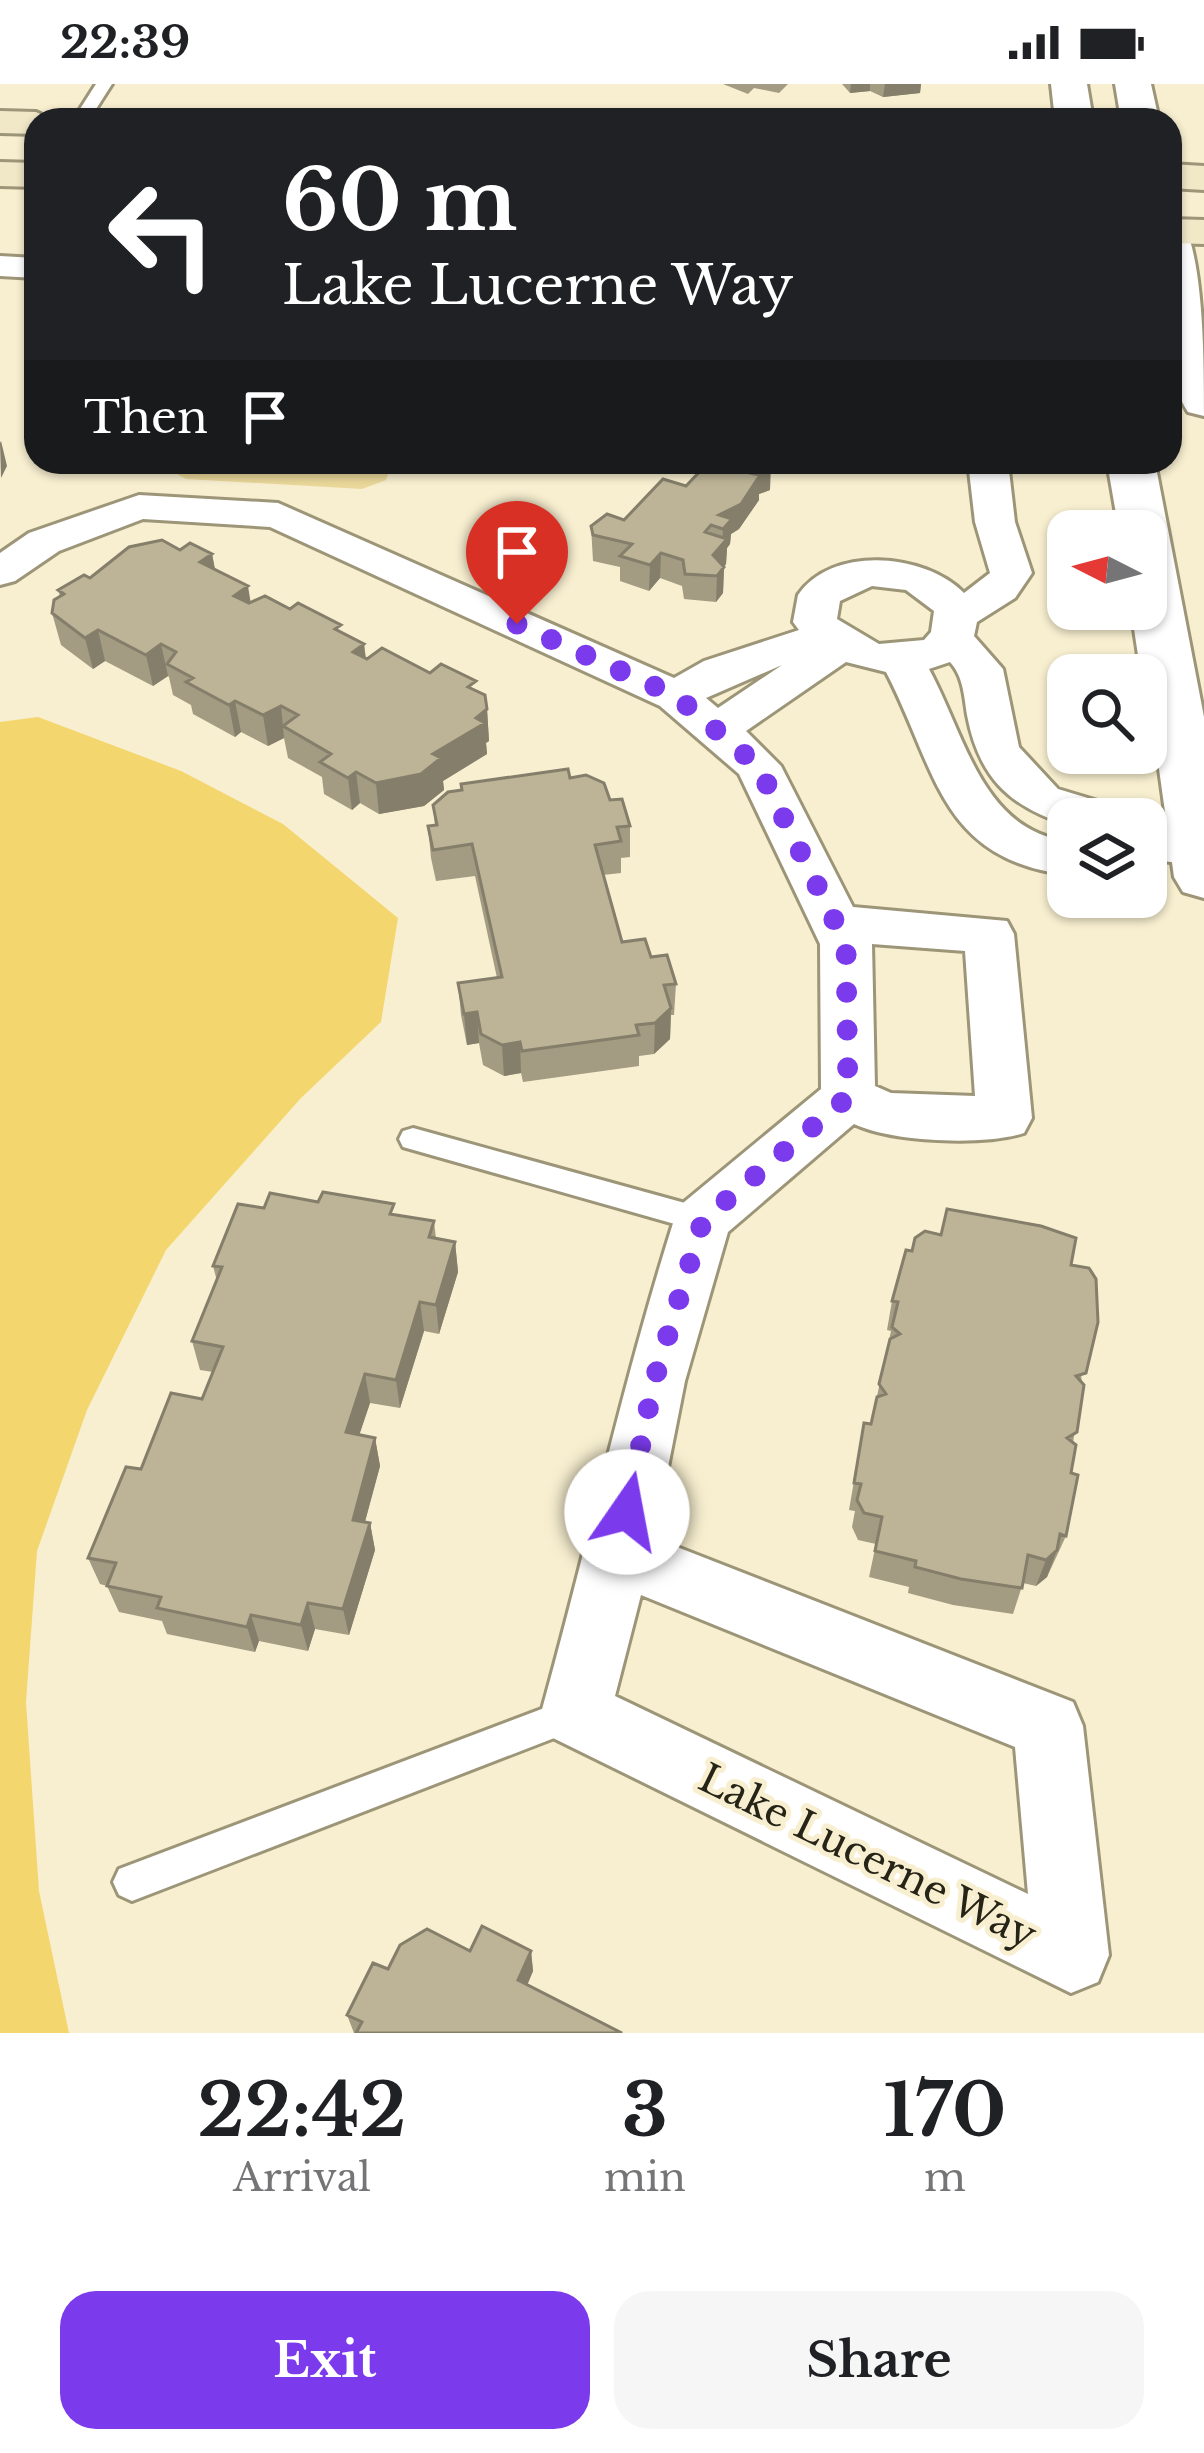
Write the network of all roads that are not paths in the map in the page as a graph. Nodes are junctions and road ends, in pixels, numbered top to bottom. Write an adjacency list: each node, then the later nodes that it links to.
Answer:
1 (1182, 293): 2 (street)
2 (1204, 402)
3 (990, 474): 7 (street)
4 (1133, 474): 5 (street)
5 (1140, 510)
6 (0, 572): 11 (street)
7 (948, 614): 9 (street); 10 (street); 13 (street)
8 (1158, 630): 15 (street)
9 (832, 642): 10 (street); 11 (street); 12 (street)
10 (902, 660): 14 (street)
11 (676, 696): 12 (street)
12 (718, 729): 16 (street)
13 (1047, 802)
14 (1047, 854)
15 (1188, 854)
16 (836, 924): 17 (street); 17 (street)
17 (848, 1097): 19 (street)
18 (413, 1139): 19 (lane)
19 (703, 1220): 20 (street)
20 (618, 1556): 21 (street); 21 (street, Lake Lucerne Way)
21 (576, 1713): 22 (lane)
22 (132, 1882)

